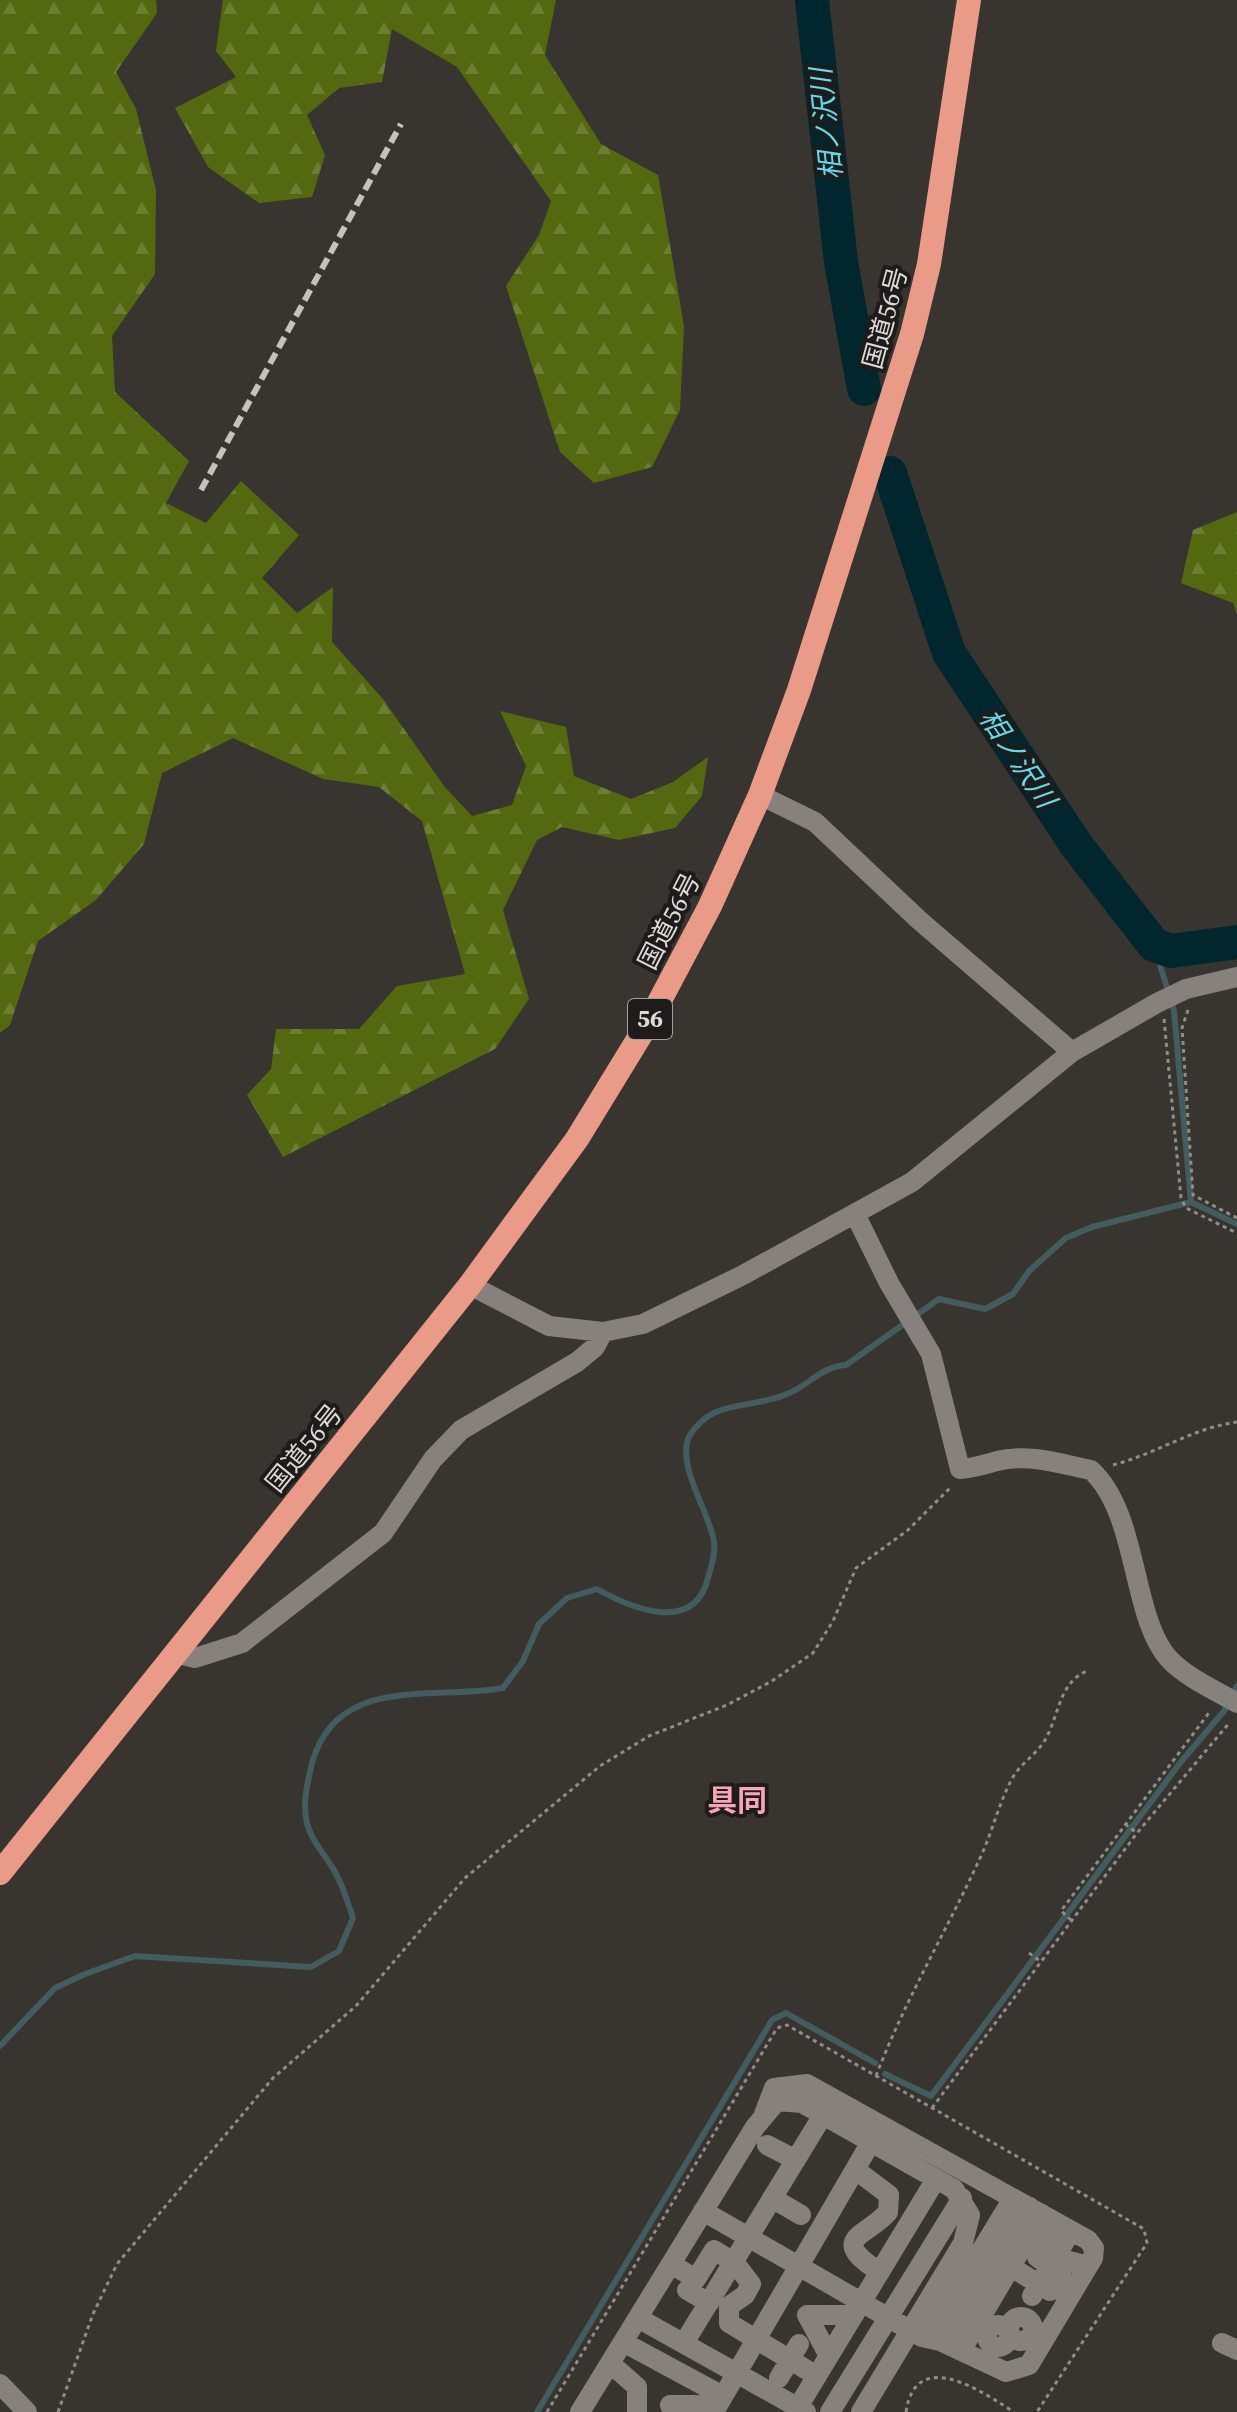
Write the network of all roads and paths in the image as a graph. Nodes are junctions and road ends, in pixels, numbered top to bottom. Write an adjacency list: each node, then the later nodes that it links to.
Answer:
1 (969, 0): 2 (highway, 国道56号 / 56)
2 (760, 795): 6 (street); 10 (highway, 国道56号 / 56)
3 (1237, 977): 4 (street)
4 (1191, 988): 5 (street); 8 (path)
5 (1160, 1001): 6 (street); 9 (path)
6 (1072, 1052): 7 (street)
7 (856, 1216): 11 (street); 13 (street)
8 (1237, 1218)
9 (1237, 1233)
10 (470, 1285): 11 (street); 15 (highway, 国道56号 / 56)
11 (603, 1332): 15 (street)
12 (1237, 1422): 14 (path)
13 (960, 1469): 14 (street); 66 (path)
14 (1091, 1470): 17 (street)
15 (174, 1653): 20 (highway, 国道56号 / 56)
16 (1087, 1671): 24 (path)
17 (1232, 1704): 18 (path); 19 (path)
18 (1125, 1824): 19 (path); 21 (path)
19 (1137, 1833): 21 (path)
20 (0, 1873)
21 (1071, 1920): 23 (path)
22 (1029, 1953): 23 (path)
23 (1040, 1961): 25 (path)
24 (876, 2076): 25 (path); 67 (path)
25 (932, 2108): 75 (path)
26 (764, 2114): 27 (street); 35 (street); 36 (street)
27 (823, 2115): 28 (street); 30 (street)
28 (871, 2142): 31 (street); 32 (street)
29 (767, 2145): 30 (street)
30 (796, 2160): 33 (street)
31 (856, 2170): 42 (street); 45 (street)
32 (936, 2179): 34 (street); 45 (street)
33 (772, 2198): 37 (street); 39 (street)
34 (962, 2198): 51 (street); 55 (street)
35 (703, 2211): 39 (street); 41 (street)
36 (1030, 2211): 38 (street); 43 (street); 46 (street); 55 (street)
37 (801, 2215)
38 (1071, 2231): 43 (street); 44 (street)
39 (749, 2237): 40 (street); 42 (street)
40 (735, 2263): 41 (street); 49 (street); 54 (street)
41 (671, 2264): 53 (street)
42 (799, 2265): 50 (street); 54 (street)
43 (1050, 2266): 48 (street)
44 (1088, 2266): 48 (street); 52 (street)
45 (880, 2272): 50 (street)
46 (1007, 2273): 48 (street); 55 (street)
47 (687, 2290): 49 (street)
48 (1036, 2290): 52 (street)
49 (709, 2303): 57 (street)
50 (858, 2308): 51 (street); 58 (street); 58 (street)
51 (889, 2316): 55 (street); 71 (street)
52 (1058, 2317): 55 (street); 55 (street)
53 (638, 2318): 56 (street); 57 (street)
54 (755, 2341): 60 (street); 61 (street)
55 (942, 2341): 72 (street)
56 (623, 2342): 59 (street); 63 (street)
57 (684, 2343): 60 (street)
58 (829, 2356): 61 (street)
59 (610, 2363): 68 (street); 69 (street)
60 (737, 2373): 63 (street); 64 (street)
61 (817, 2376): 64 (street)
62 (0, 2384): 65 (street)
63 (718, 2405): 70 (street)
64 (800, 2410)
65 (27, 2412)
66 (58, 2412)
67 (547, 2412)
68 (580, 2412)
69 (637, 2412)
70 (673, 2412)
71 (830, 2412)
72 (861, 2412)
73 (906, 2412): 74 (path)
74 (1014, 2412)
75 (1037, 2412)

